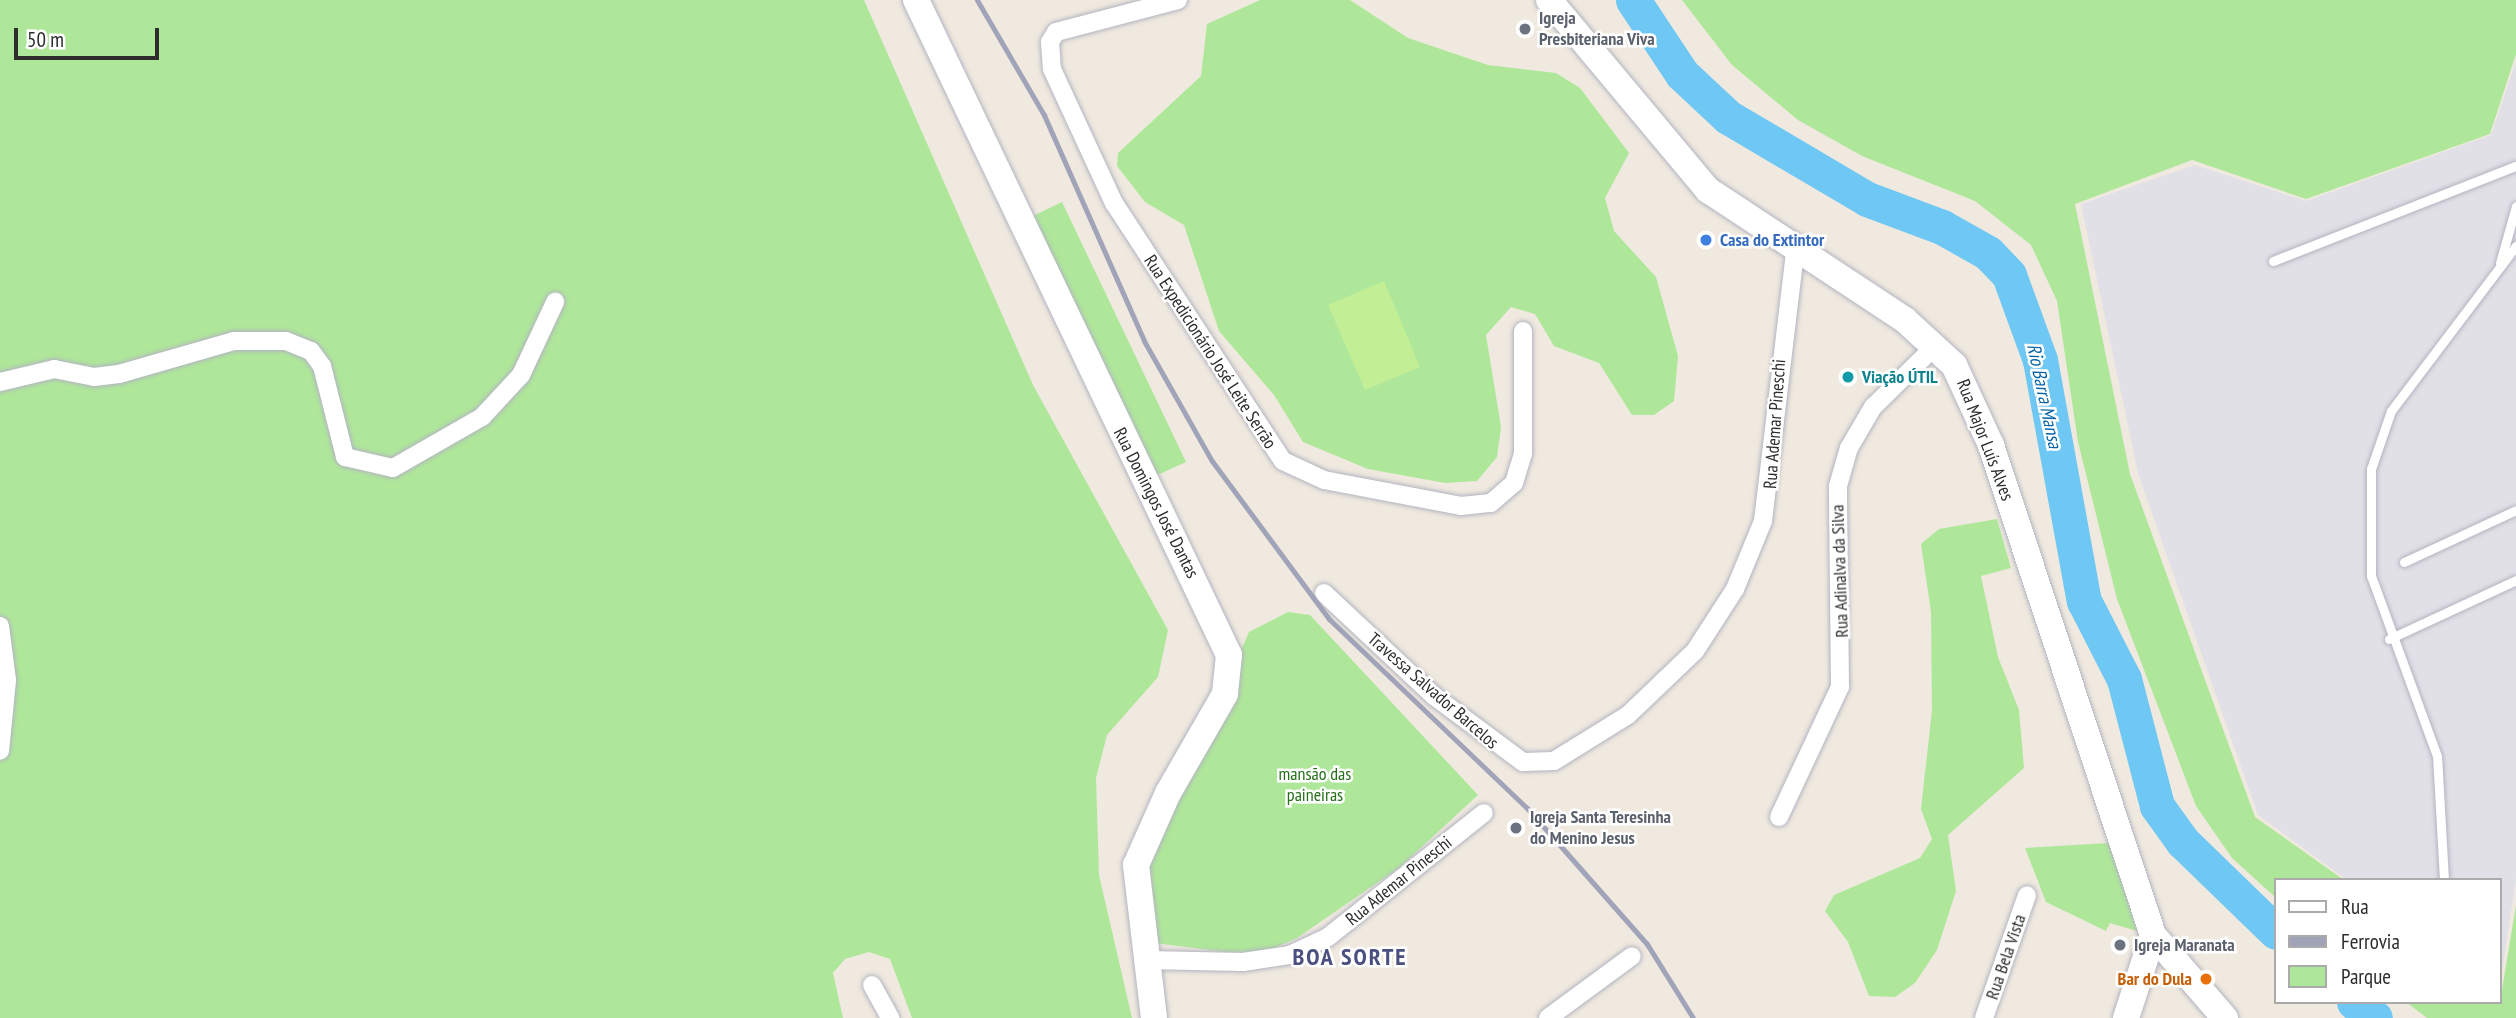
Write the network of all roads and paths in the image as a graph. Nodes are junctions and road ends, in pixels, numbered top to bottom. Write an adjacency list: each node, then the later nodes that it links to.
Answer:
1 (916, 0): 28 (street, Rua Domingos José Dantas)
2 (1178, 0): 11 (street, Rua Expedicionário José Leite Serrão)
3 (1549, 0): 7 (street, Rua Major Luís Alves)
4 (2516, 166): 8 (lane)
5 (2516, 206): 9 (lane)
6 (2516, 246): 9 (lane)
7 (1795, 252): 12 (street, Rua Major Luís Alves); 21 (street, Rua Ademar Pineschi)
8 (2273, 261)
9 (2497, 271): 19 (lane)
10 (555, 302): 13 (street)
11 (1523, 331)
12 (1937, 345): 23 (street, Rua Adinalva da Silva); 26 (street, Rua Major Luís Alves)
13 (0, 383)
14 (2516, 510): 15 (lane)
15 (2404, 562)
16 (2516, 580): 19 (lane)
17 (1324, 593): 21 (street, Travessa Salvador Barcelos)
18 (0, 626): 20 (street)
19 (2389, 639): 24 (lane)
20 (0, 751)
21 (1554, 761)
22 (1484, 813): 28 (street, Rua Ademar Pineschi)
23 (1779, 817)
24 (2444, 878)
25 (2027, 895): 33 (street, Rua Bela Vista)
26 (2152, 935): 34 (street); 35 (street, Rua Major Luís Alves)
27 (1632, 956): 32 (street)
28 (1147, 960): 31 (street, Rua Domingos José Dantas)
29 (872, 985): 30 (street)
30 (890, 1018)
31 (1154, 1018)
32 (1548, 1018)
33 (1984, 1018)
34 (2126, 1018)
35 (2225, 1018)

